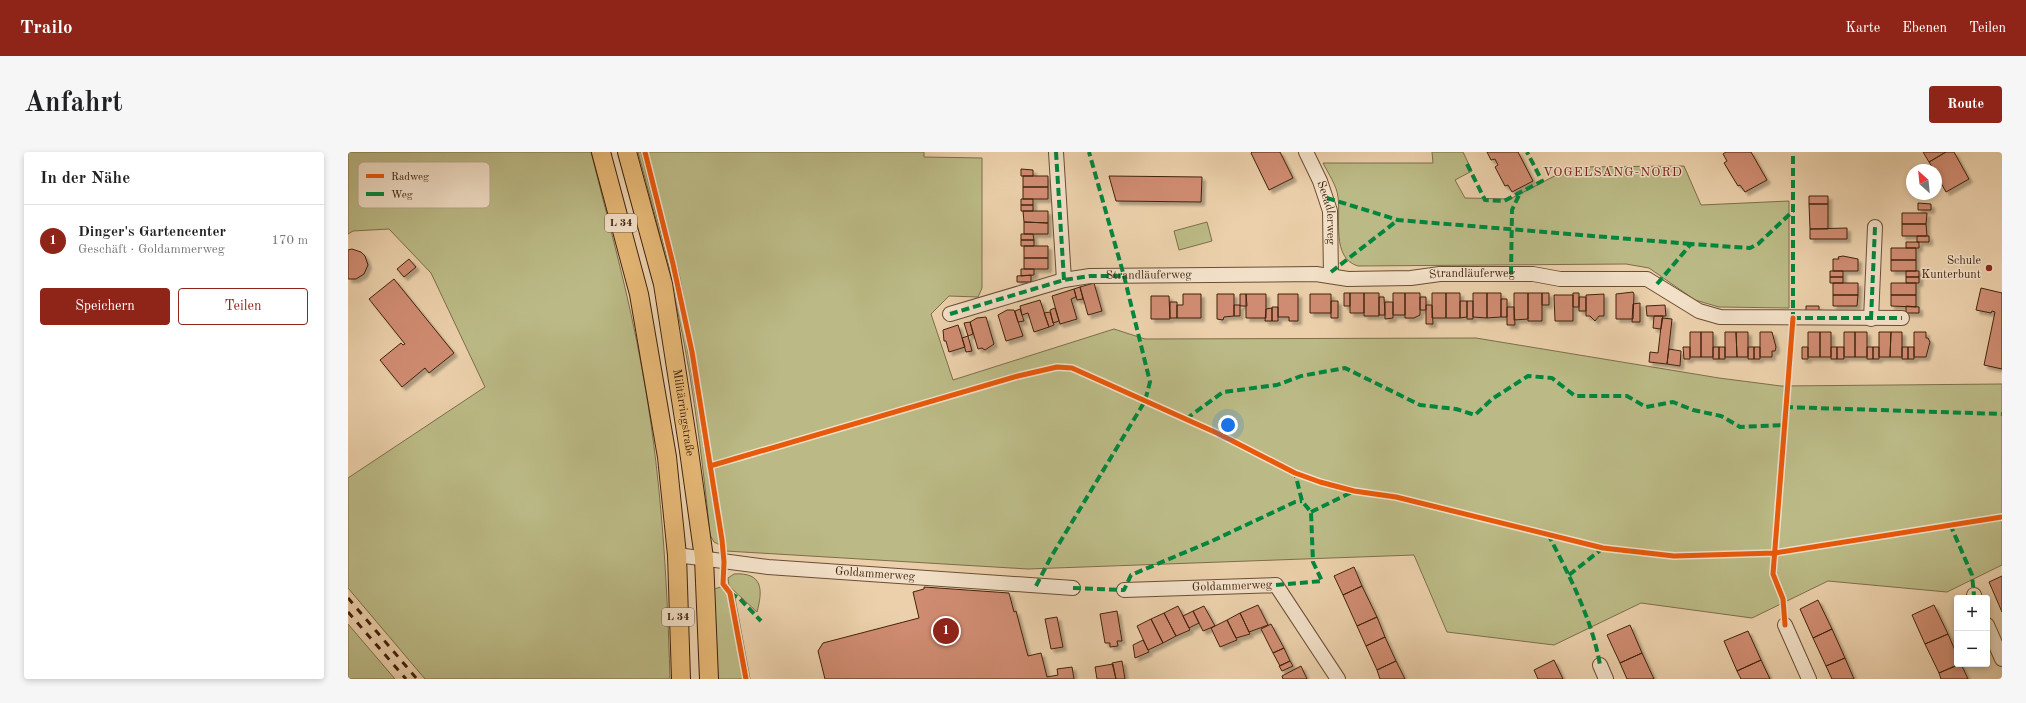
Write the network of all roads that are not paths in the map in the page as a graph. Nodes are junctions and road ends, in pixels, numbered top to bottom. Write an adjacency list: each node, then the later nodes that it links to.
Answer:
1 (601, 152): 11 (main road, Militärringstraße / L 34)
2 (627, 152): 12 (main road, Militärringstraße / L 34)
3 (1056, 152): 7 (street)
4 (1306, 152): 6 (street, Seeadlerweg)
5 (1875, 227): 10 (street)
6 (1331, 276): 7 (street, Strandläuferweg); 10 (street, Strandläuferweg)
7 (1064, 280): 8 (street, Strandläuferweg)
8 (950, 314)
9 (1902, 318): 10 (street, Strandläuferweg)
10 (1871, 319)
11 (677, 555): 12 (street, Goldammerweg); 19 (main road, Militärringstraße / L 34)
12 (704, 558): 13 (street, Goldammerweg); 20 (main road, Militärringstraße / L 34)
13 (1073, 588)
14 (1124, 590): 21 (street, Goldammerweg)
15 (1785, 625): 23 (street)
16 (1990, 631): 17 (street)
17 (2002, 659)
18 (1600, 665): 22 (street)
19 (681, 679)
20 (708, 679)
21 (1338, 679)
22 (1606, 679)
23 (1809, 679)

